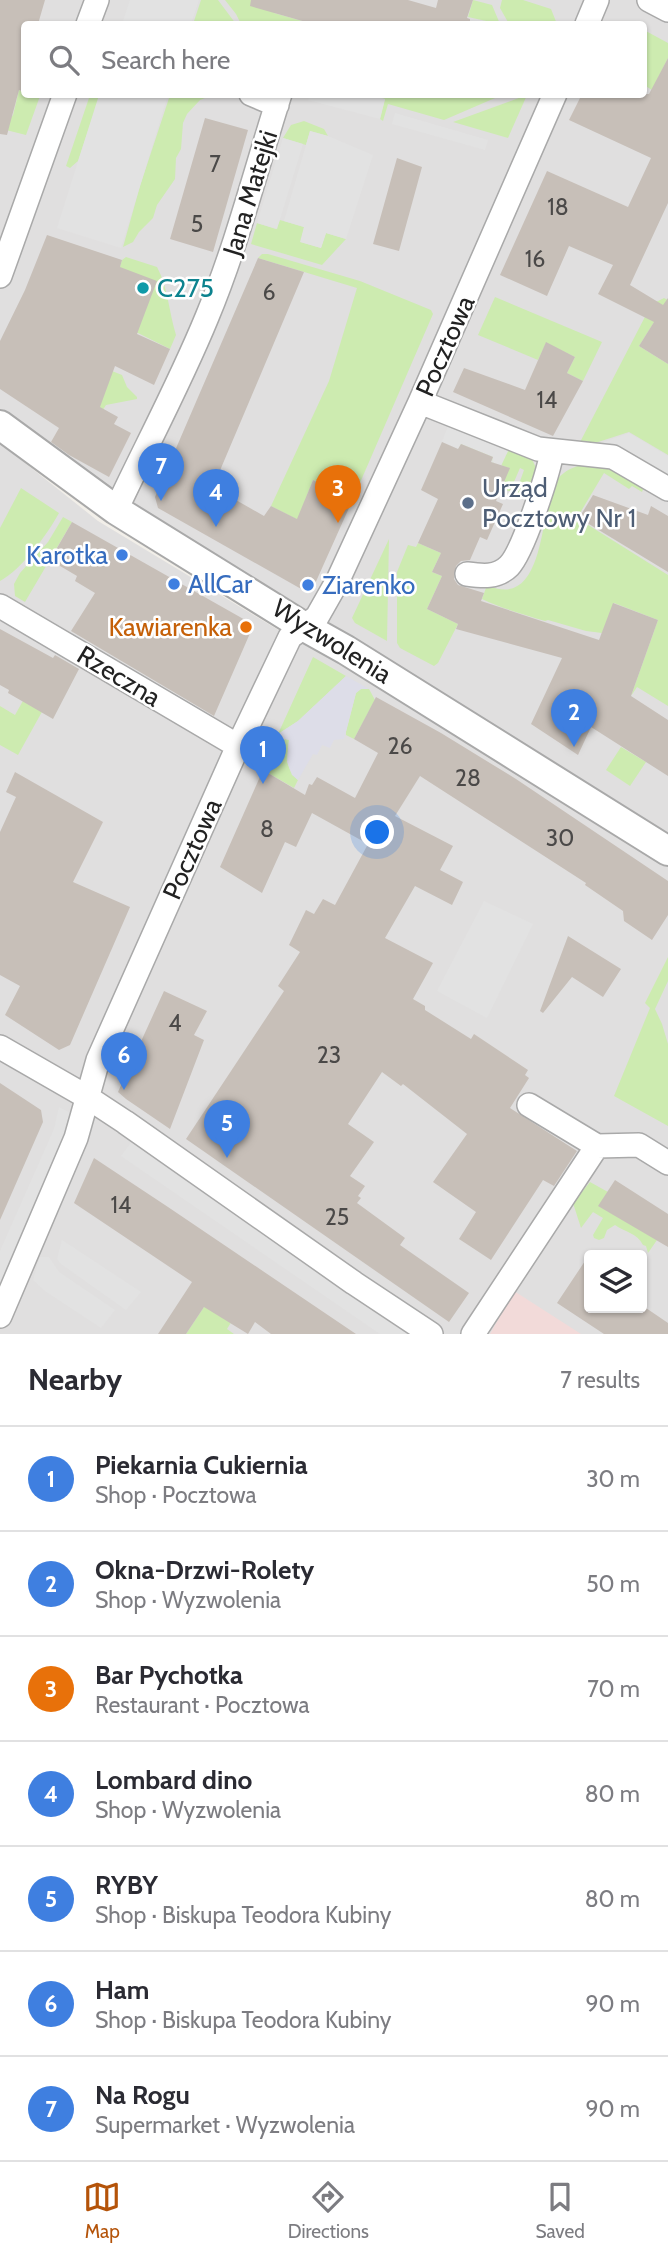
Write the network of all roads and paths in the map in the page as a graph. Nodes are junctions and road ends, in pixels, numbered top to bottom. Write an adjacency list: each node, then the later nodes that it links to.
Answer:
1 (97, 0): 5 (street)
2 (597, 0): 6 (street)
3 (649, 0): 4 (street)
4 (668, 10)
5 (90, 21)
6 (588, 21)
7 (64, 98): 10 (street)
8 (553, 98): 11 (street, Pocztowa)
9 (279, 100): 15 (street, Jana Matejki)
10 (1, 269)
11 (420, 402): 13 (street); 18 (street, Pocztowa)
12 (0, 425): 15 (street, Wyzwolenia)
13 (552, 452): 14 (street); 16 (street)
14 (668, 489)
15 (116, 510): 18 (street, Wyzwolenia)
16 (467, 574)
17 (0, 606): 19 (street, Rzeczna)
18 (303, 626): 19 (street, Pocztowa); 20 (street, Wyzwolenia)
19 (238, 746): 22 (street, Pocztowa)
20 (668, 851)
21 (0, 1047): 22 (street)
22 (87, 1097): 26 (street, Pocztowa); 27 (street)
23 (529, 1105): 24 (street)
24 (597, 1146): 25 (street); 28 (street)
25 (668, 1163)
26 (0, 1315)
27 (431, 1334)
28 (473, 1334)

